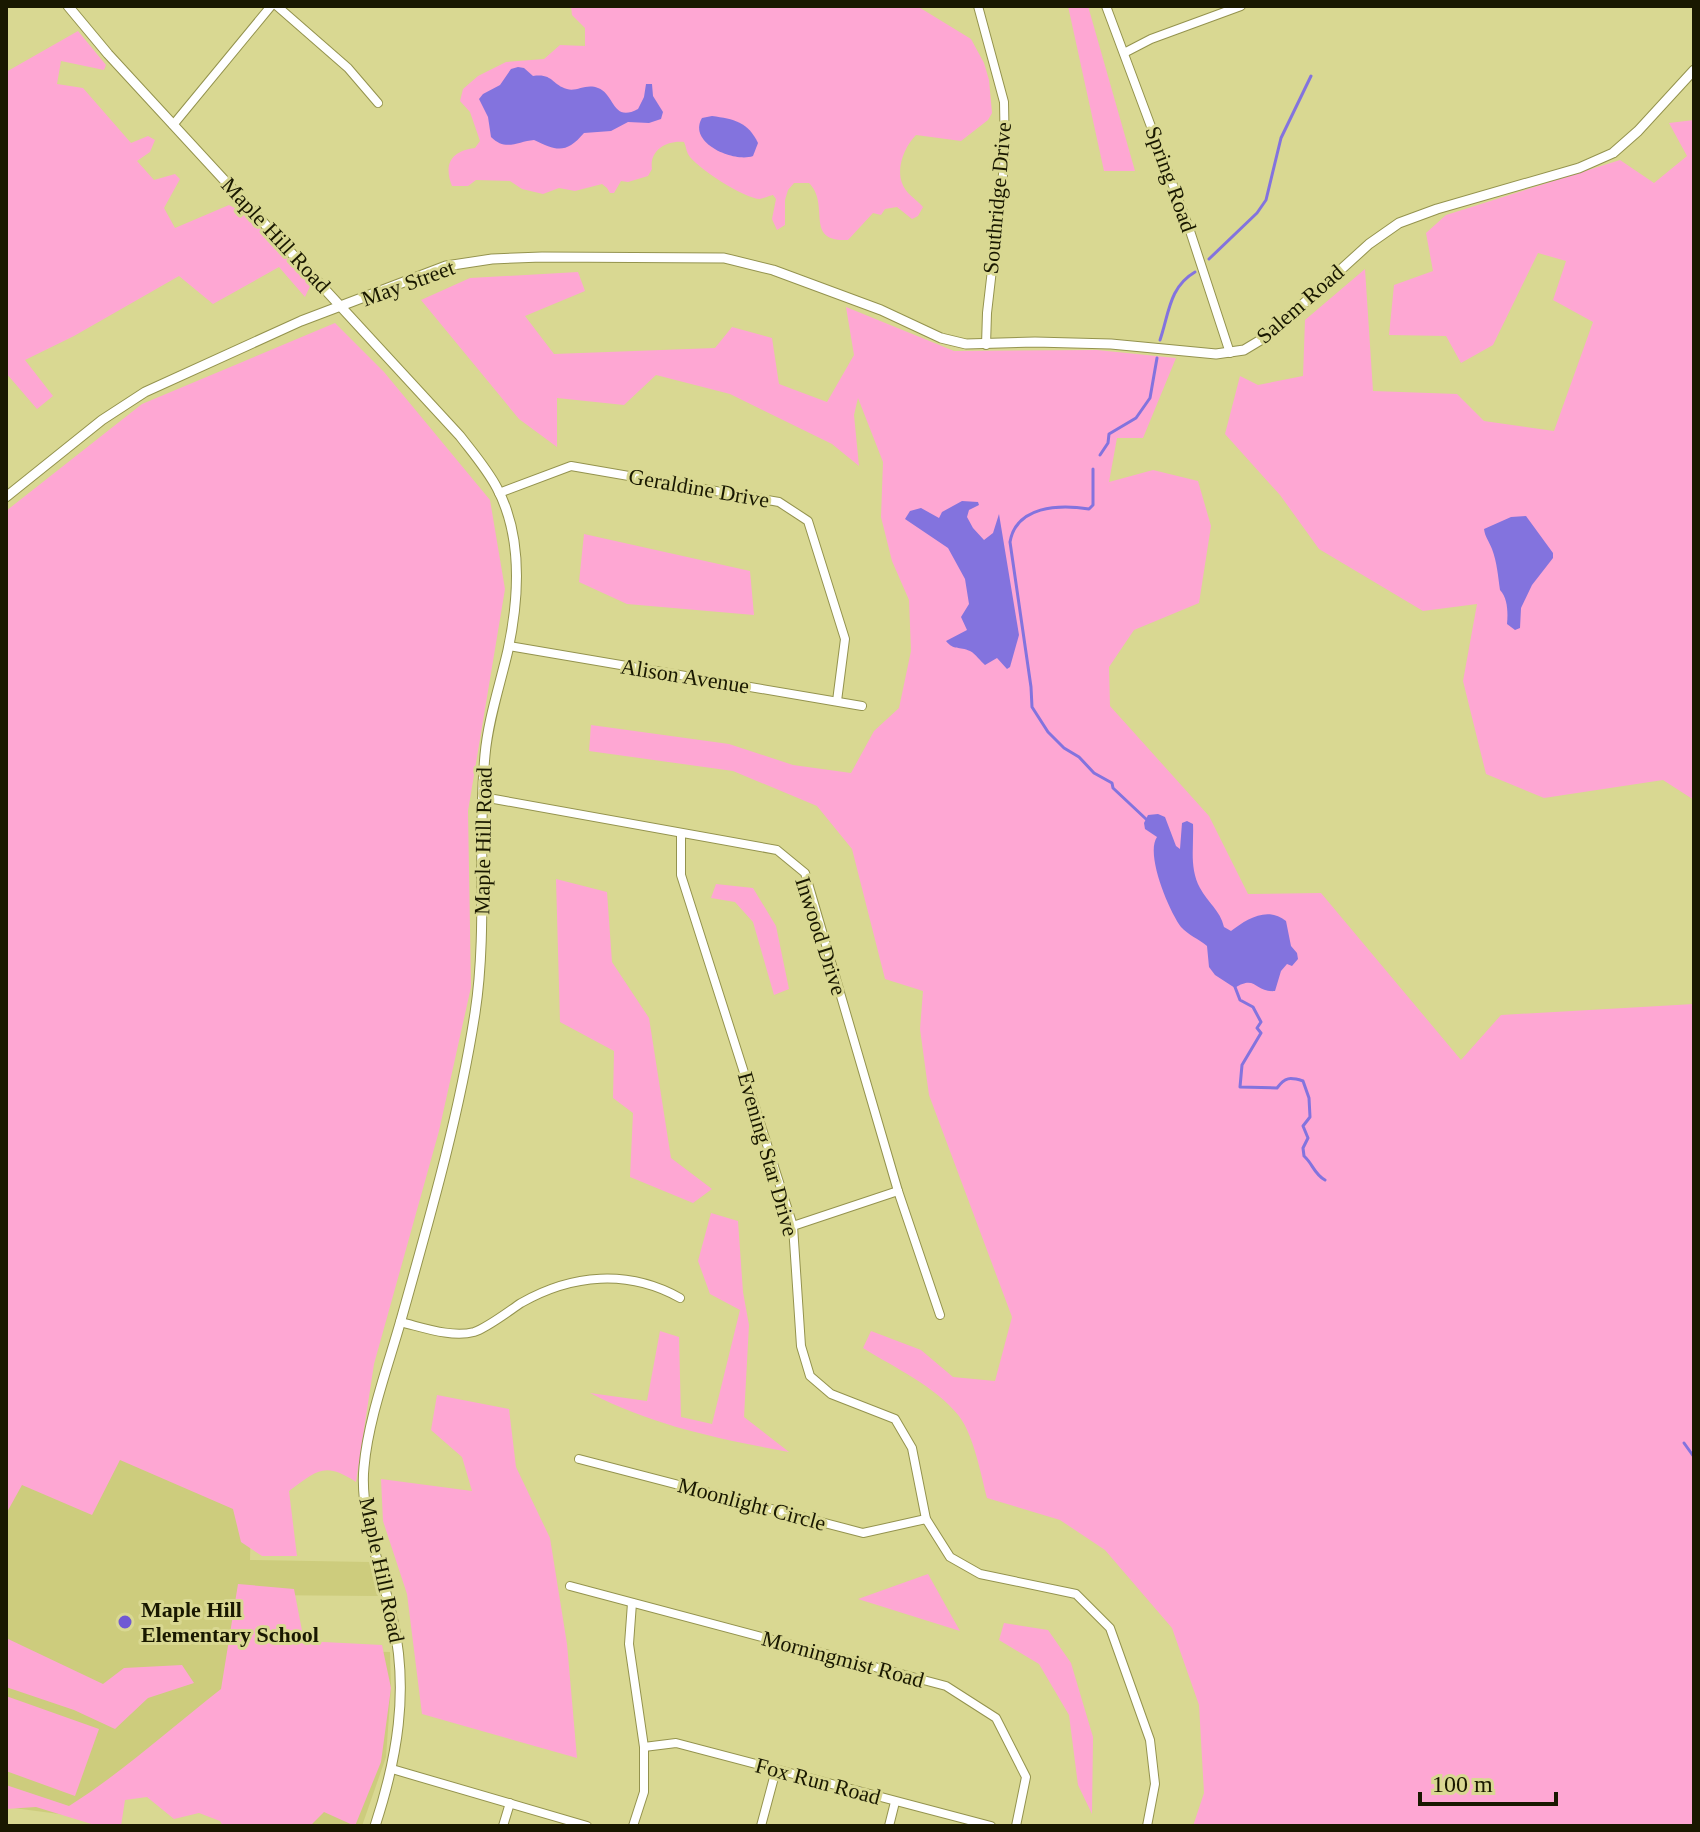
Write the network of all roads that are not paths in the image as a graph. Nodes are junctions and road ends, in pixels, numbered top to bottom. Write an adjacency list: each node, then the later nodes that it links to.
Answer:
1 (68, 6): 10 (street, Maple Hill Road)
2 (271, 6): 10 (street)
3 (277, 6): 9 (street)
4 (978, 6): 13 (street, Southridge Drive)
5 (1106, 6): 7 (street, Spring Road)
6 (1241, 6): 7 (street)
7 (1124, 53): 14 (street, Spring Road)
8 (1694, 70): 14 (street, Salem Road)
9 (378, 103)
10 (173, 125): 12 (street, Maple Hill Road)
11 (812, 284): 12 (street, May Street); 13 (street, Salem Road)
12 (342, 307): 15 (street, Maple Hill Road); 16 (street, May Street)
13 (986, 345): 14 (street, Salem Road)
14 (1230, 353)
15 (499, 493): 17 (street, Maple Hill Road); 18 (street, Geraldine Drive)
16 (6, 497)
17 (509, 646): 18 (street, Alison Avenue); 20 (street, Maple Hill Road)
18 (837, 701): 19 (street, Alison Avenue)
19 (862, 706)
20 (483, 797): 21 (street, Inwood Drive); 26 (street, Maple Hill Road)
21 (681, 834): 22 (street, Inwood Drive); 23 (street, Evening Star Drive)
22 (898, 1191): 23 (street); 25 (street, Inwood Drive)
23 (793, 1226): 28 (street, Evening Star Drive)
24 (680, 1298): 26 (street)
25 (940, 1315)
26 (400, 1322): 32 (street, Maple Hill Road)
27 (579, 1459): 28 (street, Moonlight Circle)
28 (926, 1519): 44 (street, Evening Star Drive)
29 (570, 1586): 30 (street, Morningmist Road)
30 (632, 1603): 31 (street); 43 (street, Morningmist Road)
31 (644, 1747): 33 (street, Fox Run Road); 39 (street)
32 (392, 1769): 35 (street); 36 (street, Maple Hill Road)
33 (776, 1770): 34 (street, Fox Run Road); 40 (street)
34 (895, 1802): 41 (street); 42 (street, Fox Run Road)
35 (510, 1803): 37 (street); 38 (street)
36 (375, 1826)
37 (503, 1826)
38 (587, 1826)
39 (633, 1826)
40 (761, 1826)
41 (889, 1826)
42 (991, 1826)
43 (1016, 1826)
44 (1147, 1826)

